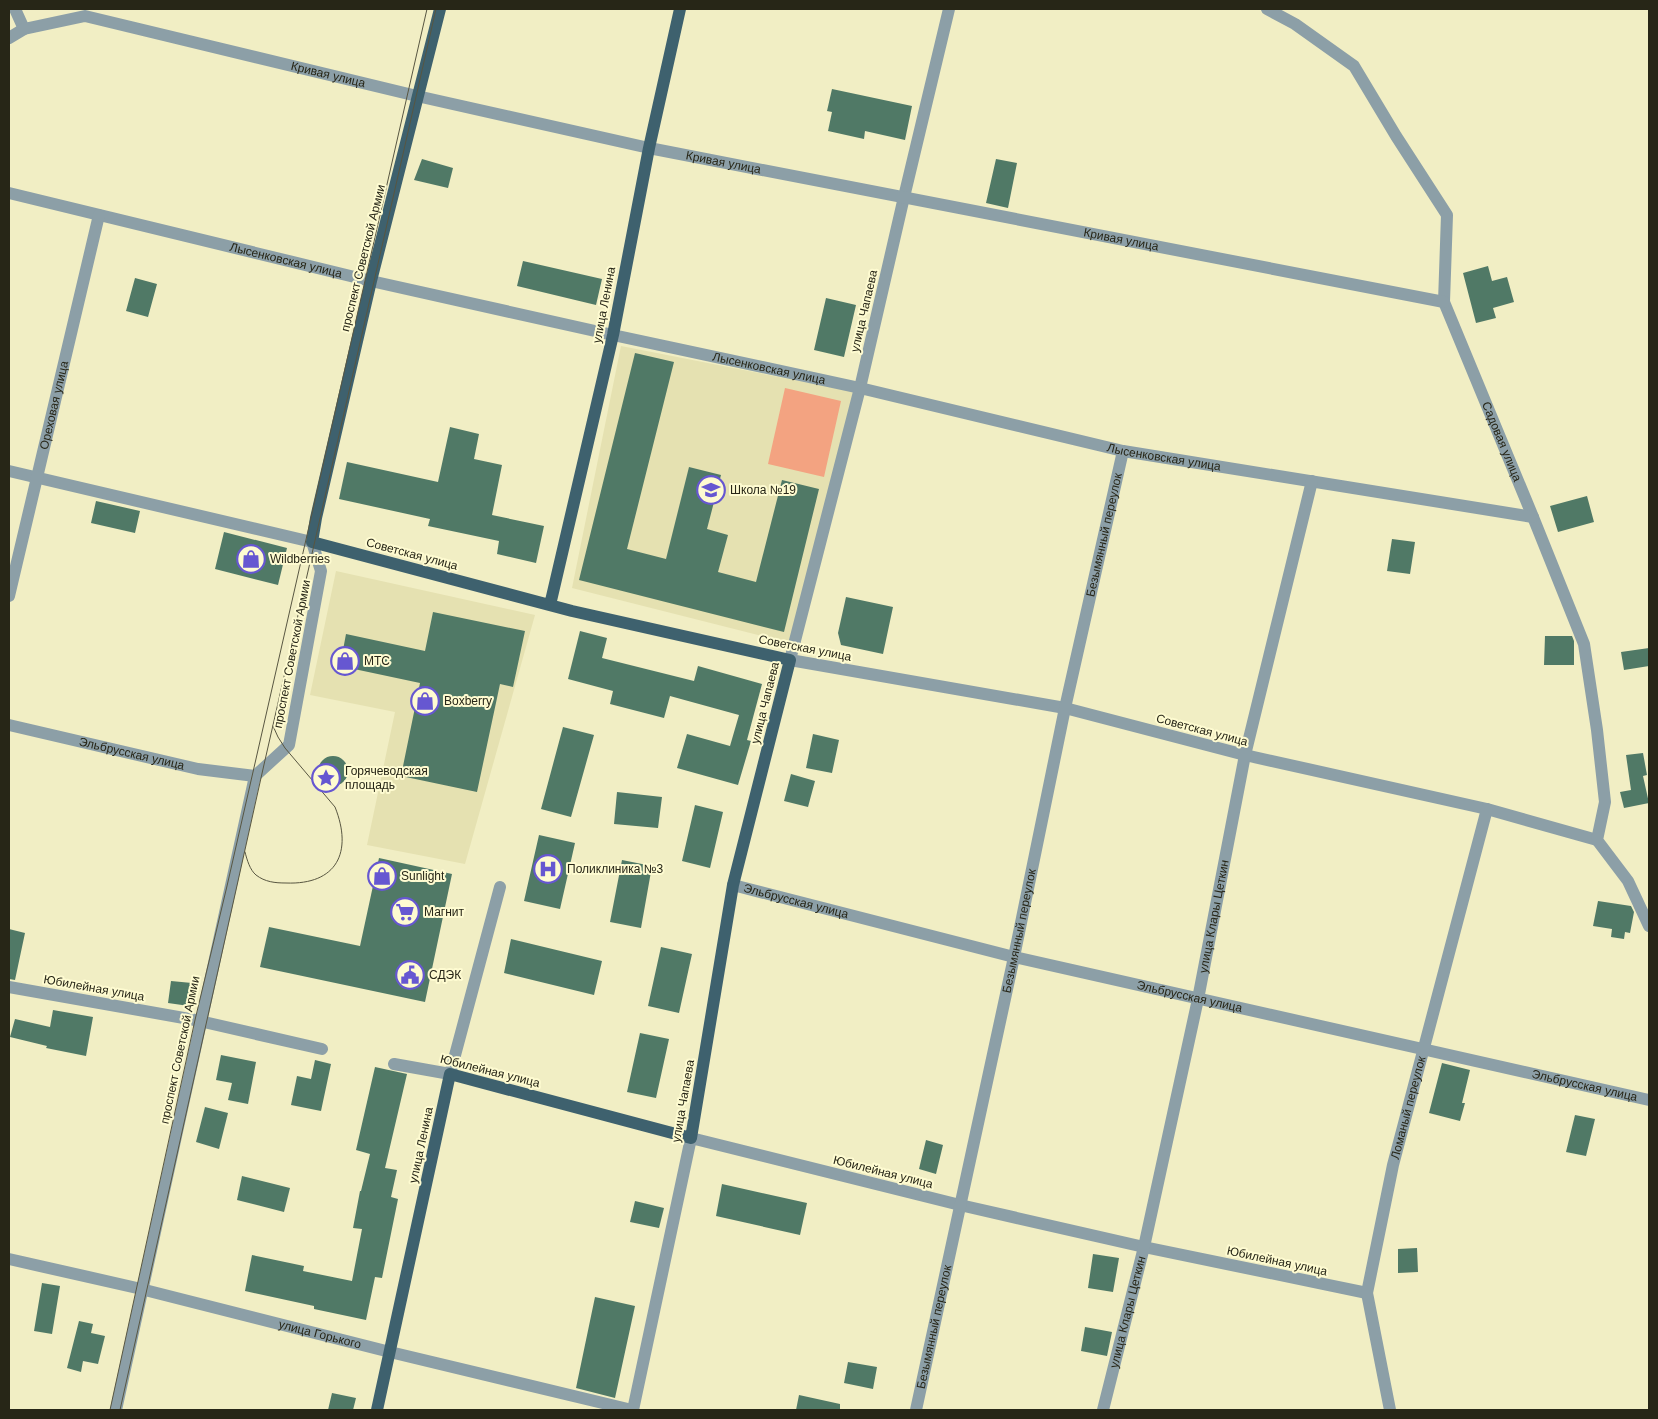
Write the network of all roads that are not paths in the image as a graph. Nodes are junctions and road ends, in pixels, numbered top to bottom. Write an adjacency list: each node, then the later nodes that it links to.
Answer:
1 (15, 9): 6 (street)
2 (440, 9): 8 (main road, проспект Советской Армии)
3 (680, 9): 9 (main road, улица Ленина)
4 (950, 9): 11 (street, улица Чапаева)
5 (1266, 9): 14 (street, Садовая улица)
6 (24, 29): 7 (street, Кривая улица); 8 (street, Кривая улица)
7 (9, 38)
8 (417, 96): 9 (street, Кривая улица); 13 (main road, проспект Советской Армии)
9 (649, 148): 11 (street, Кривая улица); 15 (main road, улица Ленина)
10 (9, 193): 12 (street, Лысенковская улица)
11 (904, 197): 14 (street, Кривая улица); 16 (street, улица Чапаева)
12 (99, 215): 13 (street, Лысенковская улица); 19 (street, Ореховая улица)
13 (371, 281): 15 (street, Лысенковская улица); 22 (main road, проспект Советской Армии)
14 (1444, 302): 21 (street, Садовая улица)
15 (613, 335): 16 (street, Лысенковская улица); 24 (main road, улица Ленина)
16 (860, 388): 17 (street, Лысенковская улица); 25 (street, улица Чапаева)
17 (1123, 451): 20 (street, Лысенковская улица); 26 (street, Безымянный переулок)
18 (9, 472): 19 (street, Советская улица)
19 (36, 478): 22 (street, Советская улица); 23 (street, Ореховая улица)
20 (1312, 481): 21 (street, Лысенковская улица); 28 (street, улица Клары Цеткин)
21 (1533, 516): 31 (street, Садовая улица)
22 (312, 542): 24 (main road, Советская улица); 29 (street, проспект Советской Армии)
23 (9, 596)
24 (550, 605): 25 (main road, Советская улица)
25 (790, 660): 26 (street, Советская улица); 32 (main road, улица Чапаева)
26 (1065, 708): 28 (street, Советская улица); 35 (street, Безымянный переулок)
27 (9, 725): 29 (street, Эльбрусская улица)
28 (1245, 755): 30 (street, Советская улица); 37 (street, улица Клары Цеткин)
29 (256, 776): 38 (street, проспект Советской Армии)
30 (1487, 809): 31 (street, Советская улица); 40 (street, Ломаный переулок)
31 (1597, 840): 34 (street)
32 (733, 885): 35 (street, Эльбрусская улица); 44 (main road, улица Чапаева)
33 (500, 887): 42 (street, улица Ленина)
34 (1649, 926)
35 (1014, 957): 37 (street, Эльбрусская улица); 45 (street, Безымянный переулок)
36 (9, 987): 38 (street, Юбилейная улица)
37 (1198, 999): 40 (street, Эльбрусская улица); 46 (street, улица Клары Цеткин)
38 (200, 1022): 39 (street, Юбилейная улица); 48 (street, проспект Советской Армии)
39 (322, 1049)
40 (1424, 1049): 43 (street, Эльбрусская улица); 49 (street, Ломаный переулок)
41 (394, 1064): 42 (street, Юбилейная улица)
42 (450, 1074): 44 (main road, Юбилейная улица); 50 (main road, улица Ленина)
43 (1649, 1100)
44 (691, 1138): 45 (street, Юбилейная улица); 53 (street, улица Чапаева)
45 (960, 1206): 46 (street, Юбилейная улица); 54 (street, Безымянный переулок)
46 (1144, 1247): 49 (street, Юбилейная улица); 55 (street, улица Клары Цеткин)
47 (9, 1259): 48 (street, улица Горького)
48 (142, 1290): 50 (street, улица Горького); 51 (street, проспект Советской Армии)
49 (1367, 1293): 56 (street, Ломаный переулок)
50 (390, 1352): 52 (main road, улица Ленина); 53 (street, улица Горького)
51 (116, 1410)
52 (377, 1410)
53 (632, 1410)
54 (916, 1410)
55 (1103, 1410)
56 (1390, 1410)

